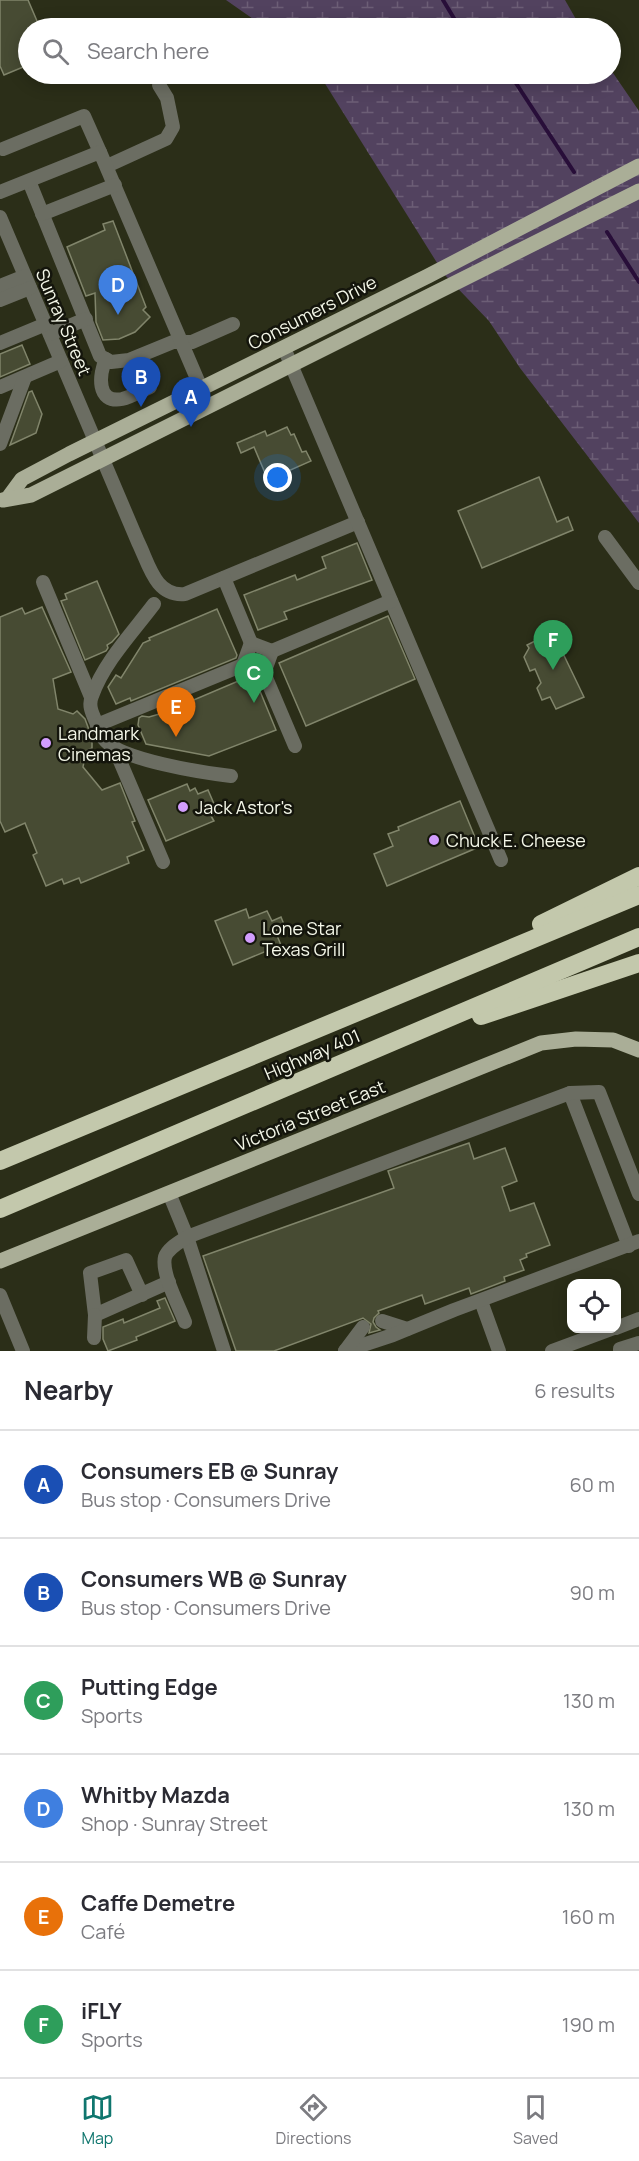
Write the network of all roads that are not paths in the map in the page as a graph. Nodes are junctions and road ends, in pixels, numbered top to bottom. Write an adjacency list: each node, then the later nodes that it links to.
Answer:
1 (159, 85): 4 (street)
2 (3, 149): 3 (street)
3 (100, 152): 4 (street); 6 (street)
4 (107, 166): 7 (street)
5 (639, 166): 20 (main road, Consumers Drive)
6 (29, 181): 9 (street); 10 (street)
7 (115, 185): 10 (street); 18 (street)
8 (639, 191): 23 (main road, Consumers Drive)
9 (0, 192)
10 (42, 214): 15 (street)
11 (1, 221): 12 (street, Sunray Street)
12 (28, 282): 13 (street); 14 (street); 17 (street, Sunray Street)
13 (0, 286)
14 (0, 300)
15 (86, 319): 17 (street); 21 (street)
16 (233, 324): 18 (street)
17 (48, 329): 19 (street); 22 (street, Sunray Street)
18 (182, 342): 21 (street); 27 (street)
19 (0, 343)
20 (284, 348): 23 (street); 27 (main road, Consumers Drive)
21 (106, 359): 26 (street)
22 (61, 361): 24 (street); 28 (street, Sunray Street)
23 (292, 365): 30 (main road, Consumers Drive); 32 (street)
24 (25, 377): 25 (street); 29 (street)
25 (0, 387)
26 (150, 387)
27 (201, 388): 28 (main road, Consumers Drive)
28 (95, 441): 30 (street, Sunray Street); 31 (main road, Consumers Drive)
29 (0, 444)
30 (103, 459): 31 (main road, Consumers Drive); 34 (street, Sunray Street)
31 (4, 500)
32 (358, 522): 34 (street); 37 (street)
33 (605, 537): 36 (street)
34 (224, 578): 39 (street)
35 (43, 582): 43 (street)
36 (639, 583)
37 (391, 601): 40 (street); 48 (street)
38 (154, 604): 43 (street)
39 (251, 643): 40 (street); 41 (street)
40 (272, 651): 42 (street)
41 (243, 665): 42 (street); 44 (street)
42 (264, 673): 45 (street)
43 (91, 697): 44 (street)
44 (97, 724): 46 (street)
45 (295, 746)
46 (114, 747): 47 (street); 49 (street)
47 (231, 776)
48 (501, 860)
49 (164, 862)
50 (639, 876): 54 (highway)
51 (639, 895): 54 (highway, Highway 401)
52 (639, 937): 56 (highway, Highway 401)
53 (639, 963): 56 (highway)
54 (402, 994): 58 (highway, Highway 401)
55 (639, 1050): 59 (main road, Victoria Street East)
56 (351, 1060): 61 (highway, Highway 401)
57 (570, 1093): 60 (street); 62 (street); 63 (street)
58 (0, 1161)
59 (169, 1193): 62 (street); 64 (main road, Victoria Street East)
60 (639, 1194)
61 (0, 1209)
62 (187, 1237): 65 (street); 81 (street)
63 (634, 1244): 68 (street)
64 (0, 1261)
65 (169, 1282): 67 (street); 72 (street)
66 (0, 1295): 80 (street)
67 (142, 1295): 69 (street); 69 (street)
68 (480, 1301): 75 (street); 83 (street)
69 (95, 1315): 77 (street)
70 (639, 1319): 73 (street)
71 (382, 1321): 75 (street)
72 (185, 1322)
73 (621, 1326)
74 (363, 1328): 82 (street)
75 (407, 1329): 82 (street)
76 (601, 1333): 84 (street)
77 (94, 1338)
78 (639, 1343): 79 (street)
79 (618, 1350)
80 (23, 1351)
81 (224, 1351)
82 (345, 1351)
83 (499, 1351)
84 (552, 1351)

